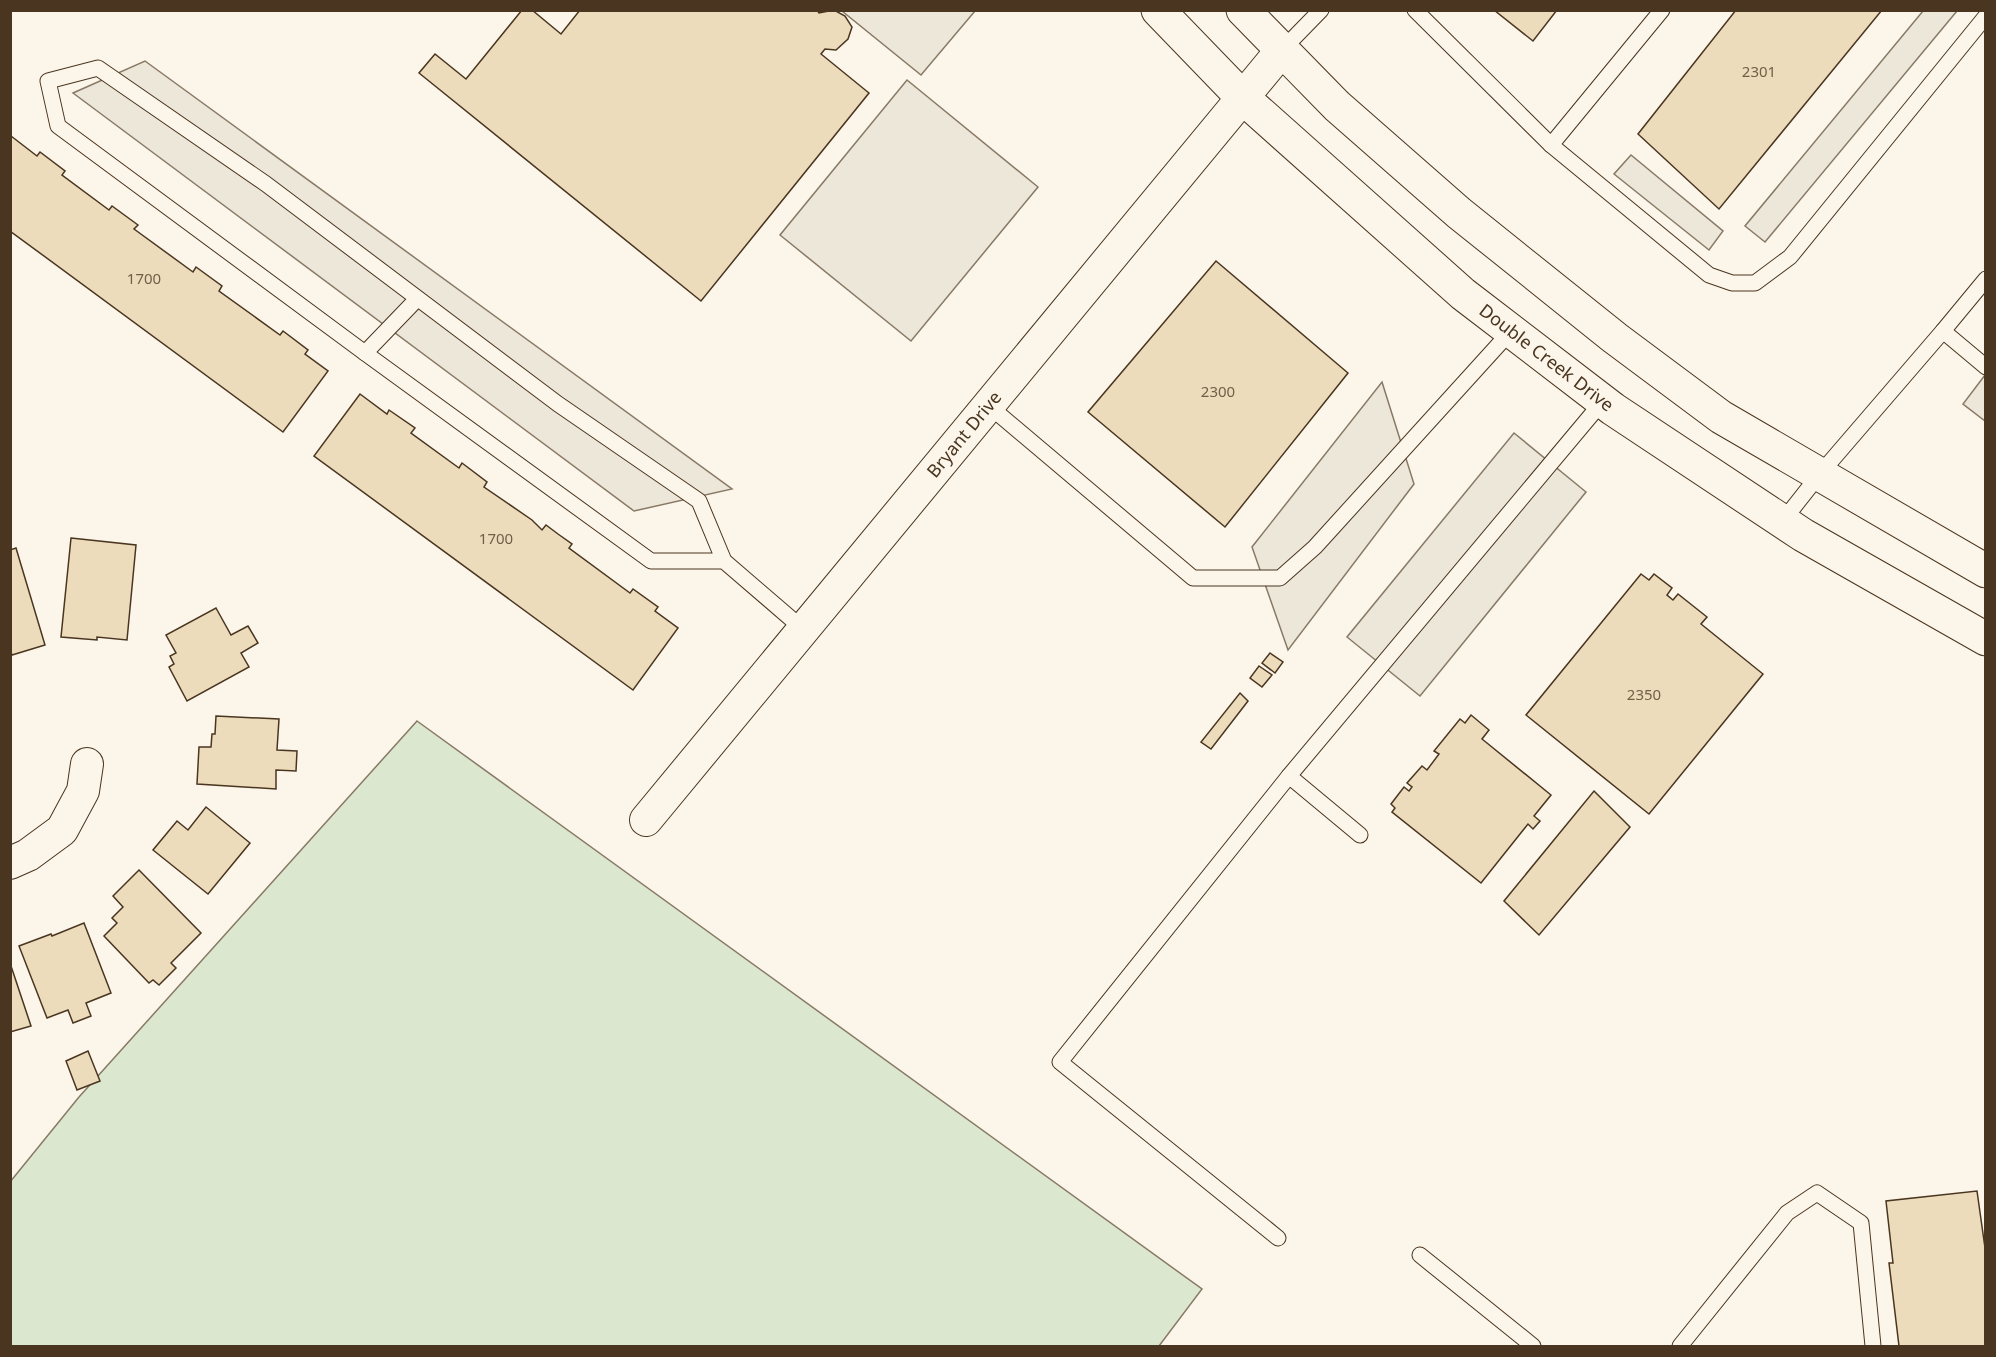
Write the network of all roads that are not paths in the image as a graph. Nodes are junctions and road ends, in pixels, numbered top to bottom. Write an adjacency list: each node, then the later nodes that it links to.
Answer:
1 (1158, 10): 8 (street, Double Creek Drive)
2 (1243, 10): 7 (street)
3 (1321, 10): 7 (lane)
4 (1415, 10): 9 (lane)
5 (1662, 10): 9 (lane)
6 (1986, 16): 9 (lane)
7 (1282, 50): 8 (street, Bryant Drive); 18 (street)
8 (1242, 97): 12 (street, Double Creek Drive); 17 (street, Bryant Drive)
9 (1551, 145)
10 (1986, 279): 13 (lane)
11 (417, 299): 14 (lane); 14 (lane); 20 (lane)
12 (1511, 331): 16 (street, Double Creek Drive); 17 (lane)
13 (1942, 331): 15 (lane); 18 (lane)
14 (365, 353): 20 (lane)
15 (1986, 367)
16 (1603, 401): 19 (street, Double Creek Drive); 25 (lane)
17 (988, 405): 22 (street, Bryant Drive)
18 (1819, 475): 19 (lane); 21 (street)
19 (1782, 522): 23 (street, Double Creek Drive)
20 (724, 561): 22 (lane)
21 (1986, 571)
22 (803, 629): 26 (street, Bryant Drive)
23 (1986, 639)
24 (87, 764): 28 (street)
25 (1289, 776): 27 (lane); 29 (lane)
26 (646, 820)
27 (1360, 835)
28 (10, 863)
29 (1278, 1238)
30 (1420, 1255): 31 (lane)
31 (1533, 1347)
32 (1680, 1347): 33 (lane)
33 (1873, 1347)

